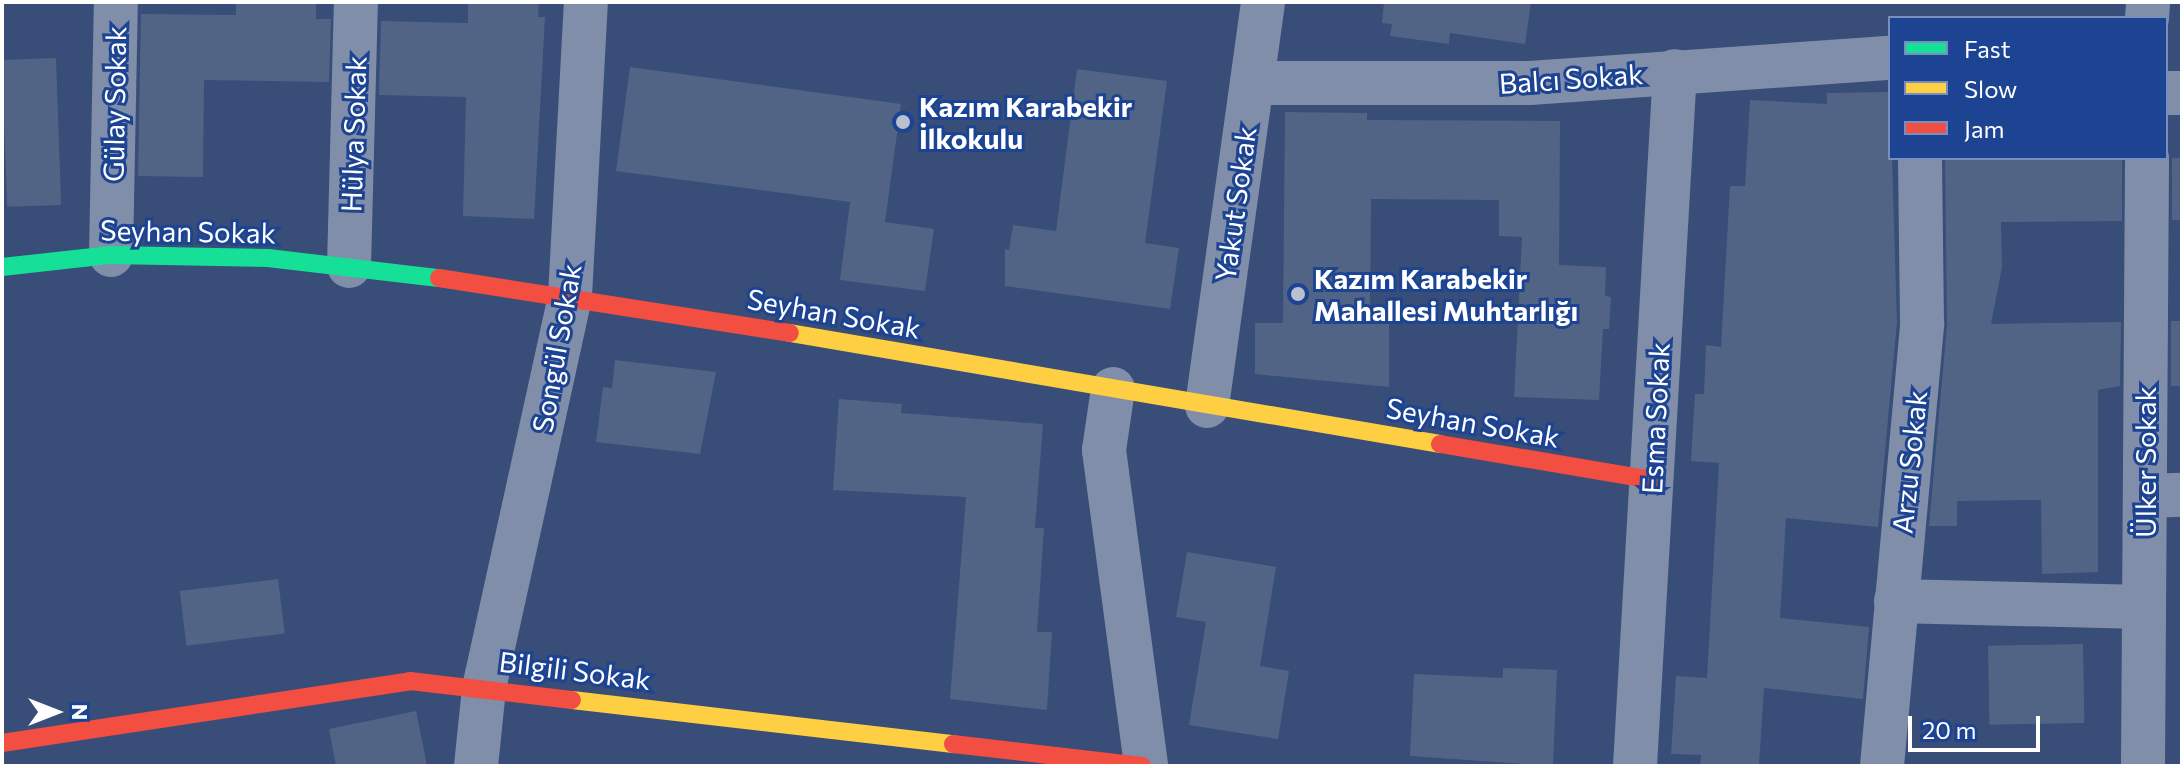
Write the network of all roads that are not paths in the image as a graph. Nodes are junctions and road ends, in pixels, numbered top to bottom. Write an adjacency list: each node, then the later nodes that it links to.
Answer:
1 (116, 2): 10 (street, Gülay Sokak)
2 (356, 2): 11 (street, Hülya Sokak)
3 (586, 2): 13 (street, Songül Sokak)
4 (1263, 2): 7 (street, Yakut Sokak)
5 (1888, 58): 6 (street, Balcı Sokak)
6 (1675, 71): 7 (street, Balcı Sokak); 16 (street, Esma Sokak)
7 (1252, 83): 15 (street, Yakut Sokak)
8 (1920, 160): 18 (street, Arzu Sokak)
9 (2147, 160): 17 (street, Ülker Sokak)
10 (111, 255): 11 (street, Seyhan Sokak); 12 (street, Seyhan Sokak)
11 (349, 266): 13 (street, Seyhan Sokak)
12 (2, 267)
13 (570, 296): 14 (street, Seyhan Sokak); 20 (street, Songül Sokak)
14 (1113, 389): 15 (street, Seyhan Sokak); 23 (street)
15 (1207, 406): 16 (street, Seyhan Sokak)
16 (1652, 480): 24 (street, Esma Sokak)
17 (2164, 495): 19 (street, Ülker Sokak)
18 (1896, 601): 19 (street); 25 (street, Arzu Sokak)
19 (2144, 607): 26 (street, Ülker Sokak)
20 (484, 688): 21 (street, Bilgili Sokak); 22 (street, Songül Sokak); 23 (street, Bilgili Sokak)
21 (2, 743)
22 (476, 766)
23 (1144, 766)
24 (1635, 766)
25 (1882, 766)
26 (2143, 766)

